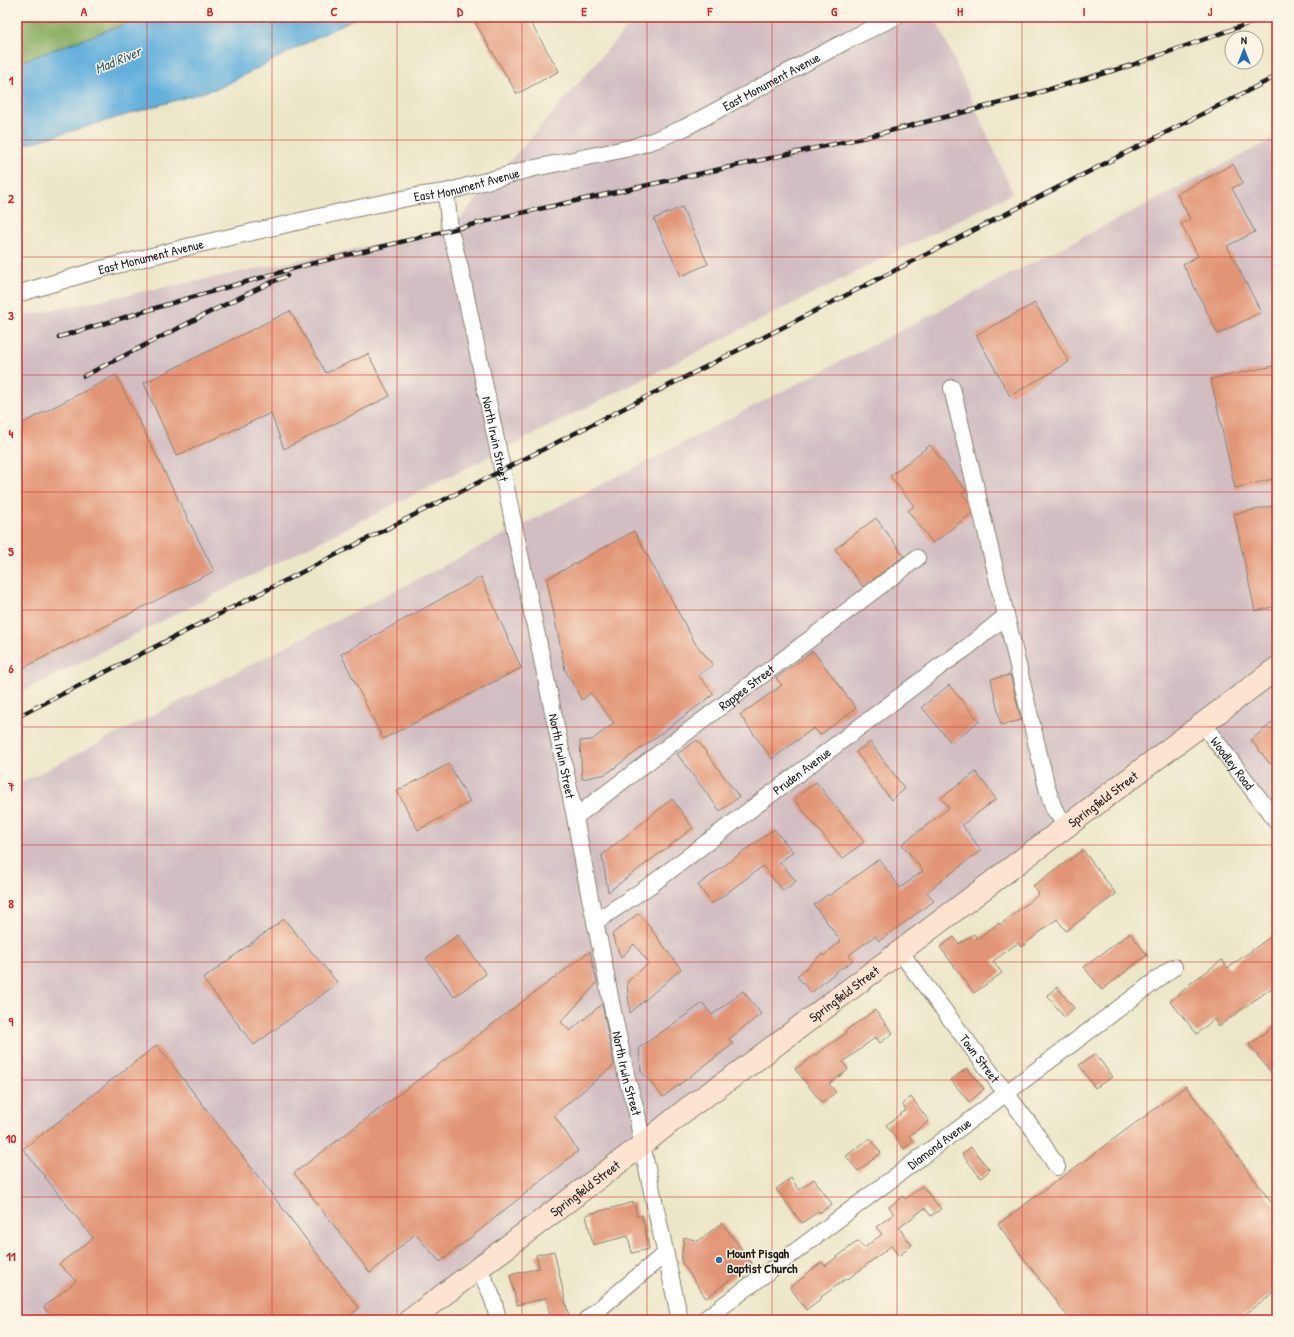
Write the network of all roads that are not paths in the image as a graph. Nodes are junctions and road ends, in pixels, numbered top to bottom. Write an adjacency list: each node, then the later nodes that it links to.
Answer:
1 (895, 17): 2 (street, East Monument Avenue)
2 (446, 192): 3 (street, East Monument Avenue); 9 (street, North Irwin Street)
3 (17, 294)
4 (952, 388): 6 (street)
5 (917, 558): 9 (street, Rappee Street)
6 (1006, 616): 11 (street); 12 (street, Pruden Avenue)
7 (1277, 668): 8 (main road, Springfield Street)
8 (1203, 724): 10 (street, Woodley Road); 11 (main road, Springfield Street)
9 (575, 817): 12 (street, North Irwin Street)
10 (1277, 822)
11 (1067, 826): 13 (main road, Springfield Street)
12 (595, 922): 16 (street, North Irwin Street)
13 (900, 952): 15 (street, Town Street); 16 (main road, Springfield Street)
14 (1174, 968): 15 (street, Diamond Avenue)
15 (1006, 1093): 17 (street, Town Street); 24 (street, Diamond Avenue)
16 (642, 1145): 18 (street, North Irwin Street); 19 (main road, Springfield Street)
17 (1057, 1167)
18 (665, 1255): 22 (street); 23 (street, North Irwin Street)
19 (478, 1269): 20 (main road, Springfield Street); 21 (street)
20 (410, 1320)
21 (498, 1320)
22 (586, 1320)
23 (680, 1320)
24 (704, 1320)

